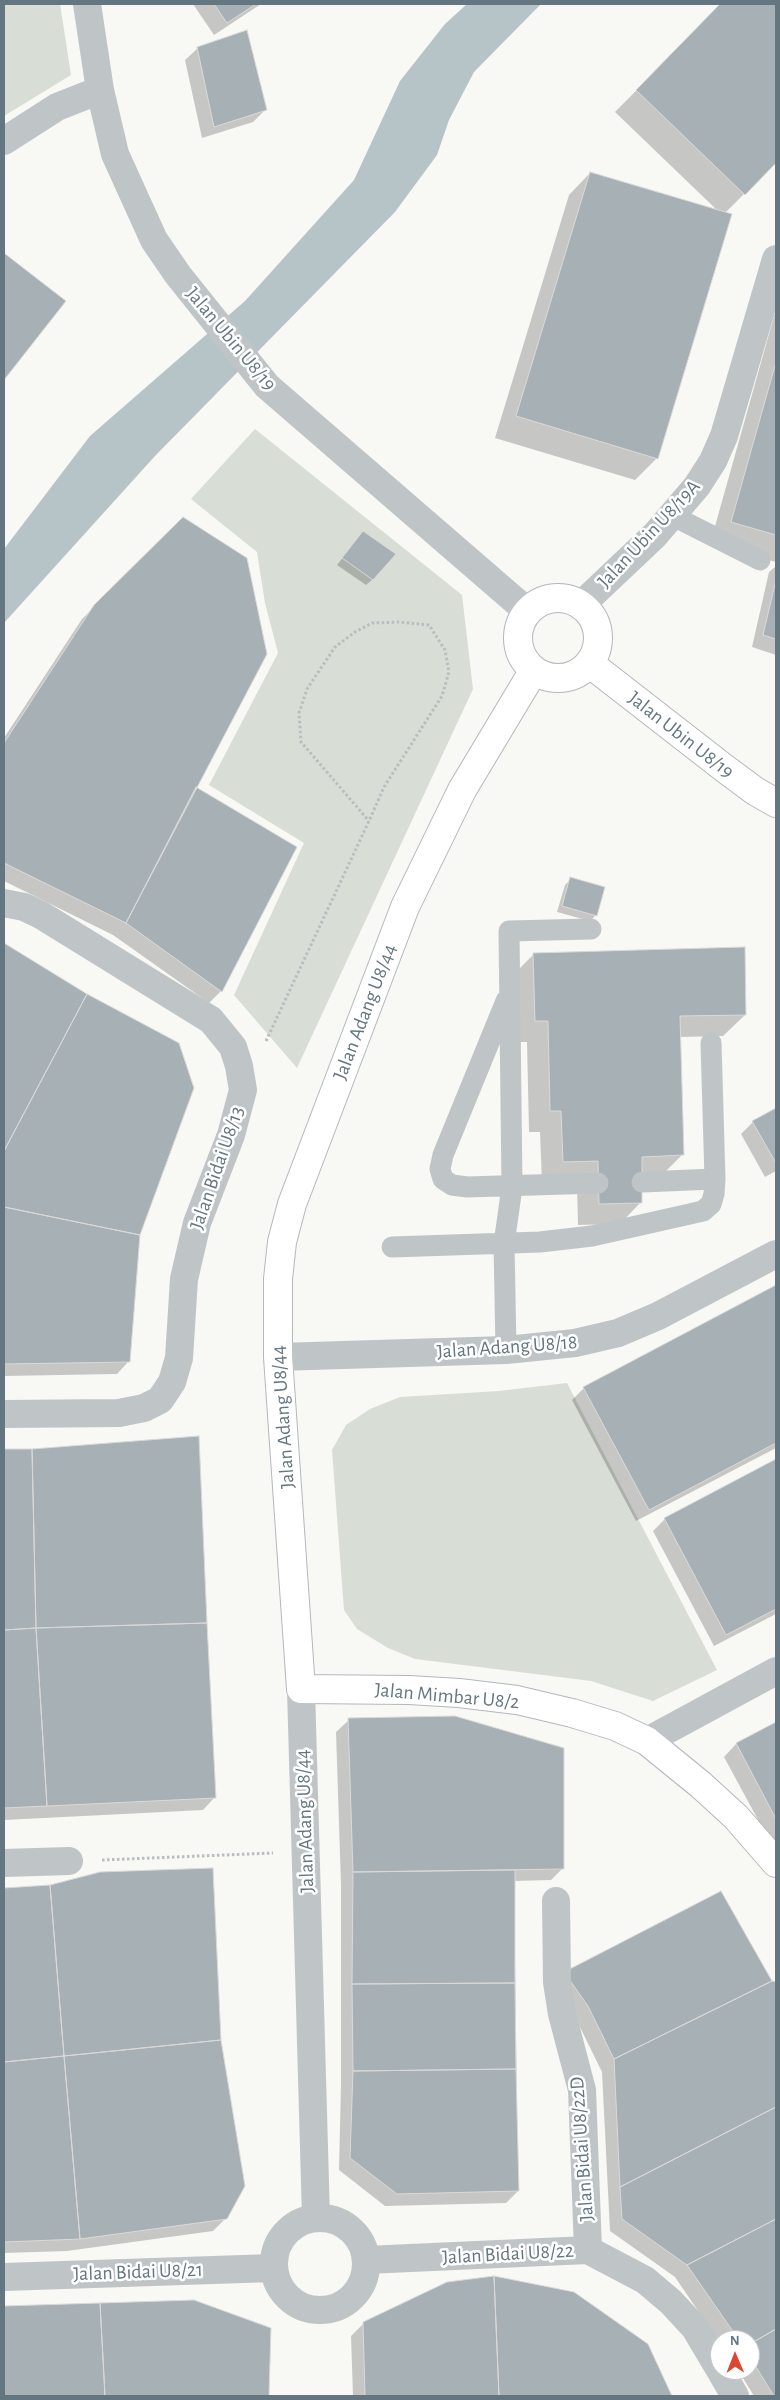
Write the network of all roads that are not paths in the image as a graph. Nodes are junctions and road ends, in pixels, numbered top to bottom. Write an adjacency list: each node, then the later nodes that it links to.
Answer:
1 (87, 4): 2 (street, Jalan Ubin U8/19)
2 (100, 90): 3 (street); 8 (street, Jalan Ubin U8/19)
3 (4, 141)
4 (776, 259): 5 (street, Jalan Ubin U8/19A)
5 (671, 515): 6 (lane); 7 (street, Jalan Ubin U8/19A)
6 (760, 560)
7 (581, 605): 8 (street); 9 (street)
8 (527, 611): 10 (street)
9 (589, 664): 10 (street); 11 (street, Jalan Ubin U8/19)
10 (534, 670): 24 (street, Jalan Adang U8/44)
11 (776, 803)
12 (4, 903): 25 (street, Jalan Bidai U8/13)
13 (591, 929): 14 (lane)
14 (510, 991): 19 (lane); 19 (lane)
15 (711, 1043): 16 (lane)
16 (715, 1179): 17 (lane); 20 (lane)
17 (642, 1182)
18 (598, 1183): 19 (lane)
19 (512, 1186): 20 (lane)
20 (504, 1244): 21 (lane); 23 (lane)
21 (392, 1247)
22 (776, 1254): 23 (street, Jalan Adang U8/18)
23 (506, 1350): 24 (street, Jalan Adang U8/18)
24 (278, 1357): 27 (street, Jalan Adang U8/44)
25 (4, 1414)
26 (776, 1671): 28 (street)
27 (301, 1688): 28 (street, Jalan Mimbar U8/2); 33 (street, Jalan Adang U8/44)
28 (647, 1741): 30 (street, Jalan Mimbar U8/2)
29 (68, 1861): 31 (street)
30 (776, 1863)
31 (4, 1864)
32 (556, 1901): 34 (street, Jalan Bidai U8/22D)
33 (316, 2218): 35 (street); 36 (street)
34 (588, 2250): 35 (street, Jalan Bidai U8/22); 38 (street, Jalan Bidai U8/22)
35 (366, 2260): 36 (street)
36 (273, 2268): 37 (street, Jalan Bidai U8/21)
37 (4, 2276)
38 (710, 2353)
39 (726, 2380): 40 (street, Jalan Bidai U8/22)
40 (736, 2396)

